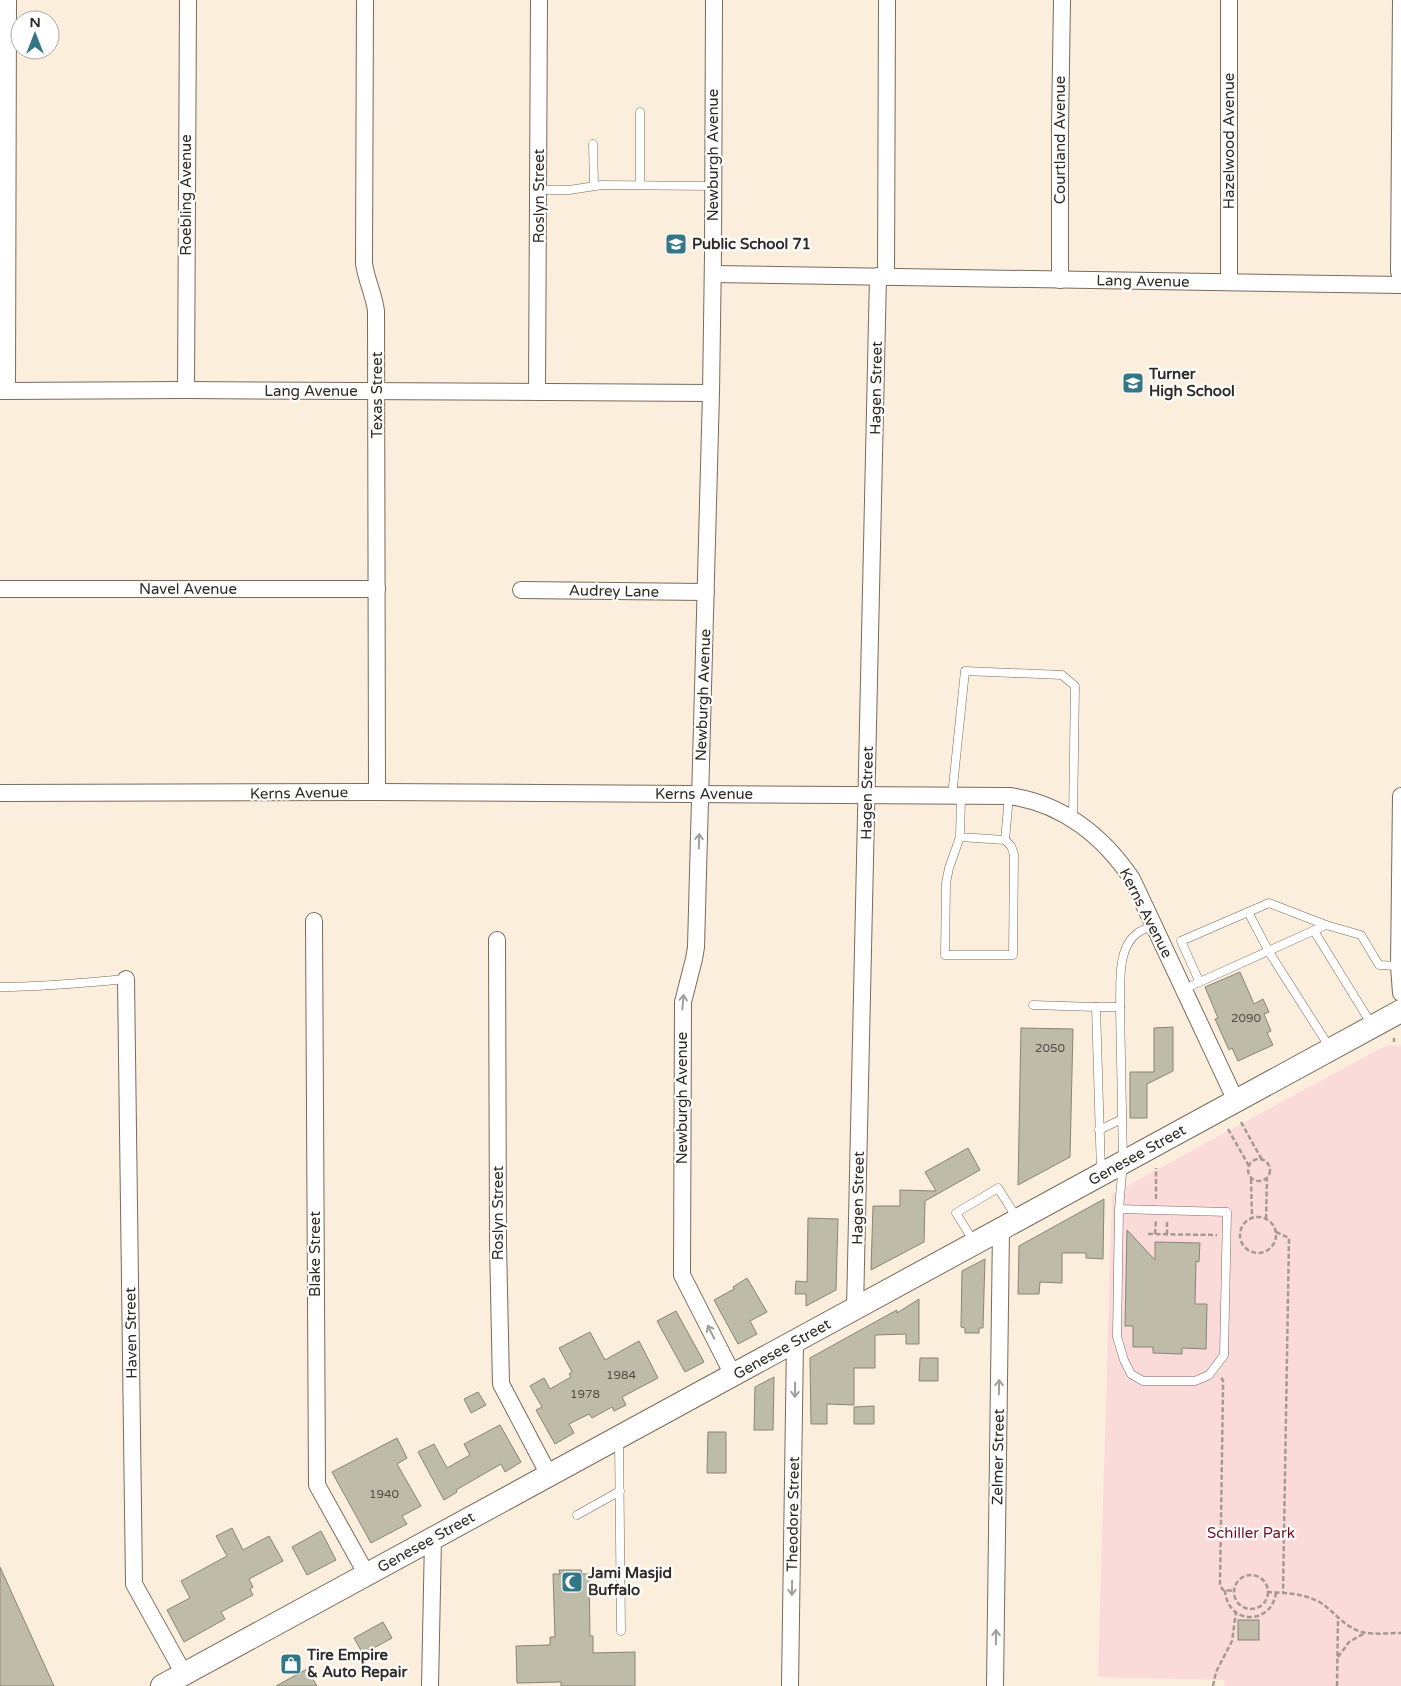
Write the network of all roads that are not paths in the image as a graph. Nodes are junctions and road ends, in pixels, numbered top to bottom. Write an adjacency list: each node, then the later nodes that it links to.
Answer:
1 (8, 0): 23 (street)
2 (188, 0): 22 (street, Roebling Avenue)
3 (365, 0): 24 (street, Texas Street)
4 (539, 0): 15 (street, Roslyn Street)
5 (714, 0): 14 (street, Newburgh Avenue)
6 (887, 0): 17 (street, Hagen Street)
7 (1062, 0): 19 (street, Courtland Avenue)
8 (1229, 0): 20 (street, Hazelwood Avenue)
9 (1401, 0): 18 (street)
10 (640, 112): 13 (lane)
11 (593, 144): 12 (lane)
12 (594, 186): 13 (lane); 15 (lane)
13 (640, 186): 14 (lane)
14 (713, 186): 16 (street, Newburgh Avenue)
15 (539, 190): 25 (street, Roslyn Street)
16 (713, 274): 17 (street, Lang Avenue); 26 (street, Newburgh Avenue)
17 (882, 277): 19 (street, Lang Avenue); 34 (street, Hagen Street)
18 (1401, 279)
19 (1060, 280): 20 (street, Lang Avenue)
20 (1229, 282): 21 (street, Lang Avenue)
21 (1401, 285)
22 (186, 390): 23 (street, Lang Avenue); 24 (street, Lang Avenue)
23 (4, 391)
24 (377, 391): 25 (street, Lang Avenue); 28 (street, Texas Street)
25 (537, 392): 26 (street, Lang Avenue)
26 (711, 393): 30 (street, Newburgh Avenue)
27 (0, 589): 28 (street, Navel Avenue)
28 (376, 589): 31 (street, Texas Street)
29 (521, 590): 30 (street, Audrey Lane)
30 (706, 592): 33 (street, Newburgh Avenue)
31 (378, 792): 32 (street, Kerns Avenue); 33 (street, Kerns Avenue)
32 (0, 793)
33 (701, 794): 34 (street, Kerns Avenue); 72 (street, Newburgh Avenue, one-way to 33)
34 (867, 796): 35 (street, Kerns Avenue); 70 (street, Hagen Street)
35 (956, 796): 36 (street, Kerns Avenue); 38 (lane); 39 (lane)
36 (1009, 796): 38 (street, Kerns Avenue); 40 (lane)
37 (1401, 796): 50 (street)
38 (1072, 819): 44 (street, Kerns Avenue)
39 (960, 836): 40 (lane); 40 (lane)
40 (1005, 840)
41 (1248, 912): 43 (lane); 47 (lane); 49 (lane)
42 (314, 921): 78 (street, Blake Street)
43 (1326, 925): 45 (lane); 50 (lane)
44 (1154, 926): 48 (street, Kerns Avenue); 58 (lane)
45 (1314, 931): 49 (lane); 60 (lane)
46 (497, 940): 74 (street, Roslyn Street)
47 (1181, 941): 48 (lane); 52 (lane)
48 (1165, 950): 54 (street, Kerns Avenue)
49 (1269, 952): 52 (lane); 61 (lane)
50 (1399, 966): 55 (street)
51 (126, 979): 53 (lane); 80 (street, Haven Street)
52 (1199, 982): 54 (lane)
53 (0, 987)
54 (1184, 989): 62 (street, Kerns Avenue)
55 (1401, 993)
56 (1033, 1005): 57 (lane)
57 (1096, 1007): 58 (lane); 64 (lane)
58 (1120, 1007): 63 (lane)
59 (1401, 1011): 60 (main road, Genesee Street)
60 (1373, 1026): 61 (main road, Genesee Street)
61 (1331, 1050): 62 (main road, Genesee Street)
62 (1238, 1111): 65 (main road, Genesee Street)
63 (1122, 1119): 64 (lane); 65 (lane)
64 (1099, 1130): 66 (lane)
65 (1123, 1162): 66 (main road, Genesee Street); 67 (lane)
66 (1101, 1174): 68 (main road, Genesee Street)
67 (1119, 1209): 67 (lane)
68 (1010, 1224): 69 (main road, Genesee Street); 69 (lane); 84 (street, Zelmer Street, one-way to 68)
69 (975, 1243): 70 (main road, Genesee Street)
70 (855, 1309): 71 (main road, Genesee Street)
71 (796, 1341): 72 (main road, Genesee Street); 83 (street, Theodore Street, one-way to 83)
72 (733, 1375): 73 (main road, Genesee Street)
73 (620, 1437): 74 (main road, Genesee Street); 75 (lane)
74 (549, 1475): 77 (main road, Genesee Street)
75 (620, 1491): 76 (lane); 79 (lane)
76 (577, 1515)
77 (433, 1538): 78 (main road, Genesee Street); 82 (street)
78 (367, 1575): 80 (main road, Genesee Street)
79 (621, 1631)
80 (184, 1674): 81 (main road, Genesee Street)
81 (162, 1686)
82 (430, 1686)
83 (790, 1686)
84 (995, 1686)

